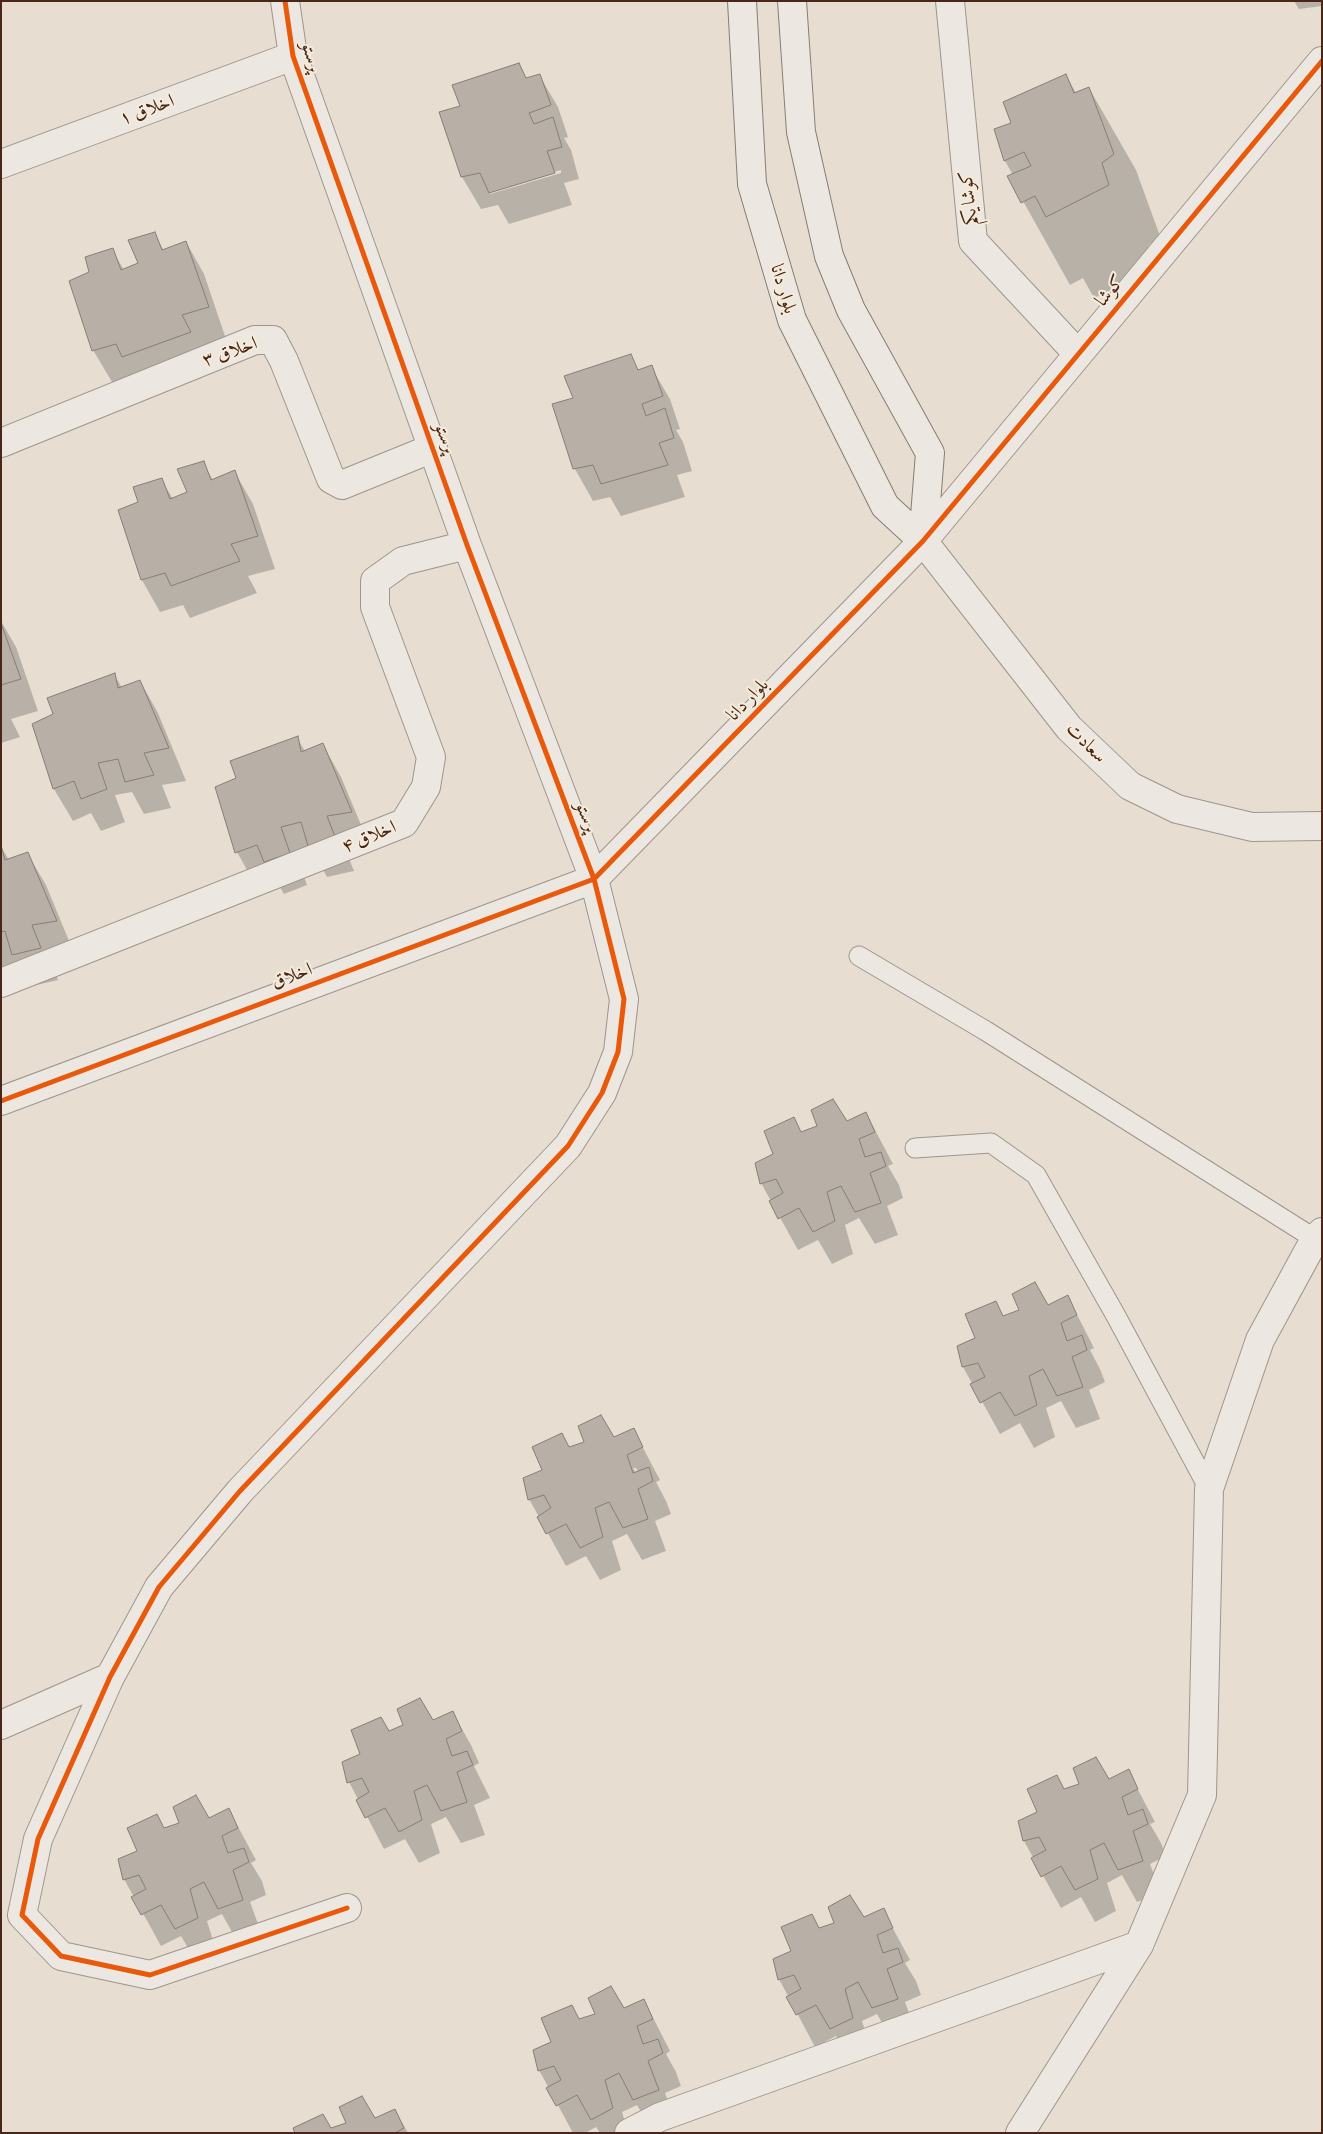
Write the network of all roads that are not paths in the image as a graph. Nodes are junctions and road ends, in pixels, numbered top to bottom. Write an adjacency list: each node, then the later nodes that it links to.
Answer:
1 (284, 1): 5 (street, پرستو)
2 (742, 1): 11 (street, بلوار دانا)
3 (792, 1): 11 (street)
4 (950, 1): 8 (street, کوشا یکم)
5 (293, 56): 7 (street, اخلاق ۱); 10 (street, پرستو)
6 (1322, 61): 8 (street, کوشا)
7 (1, 164)
8 (1078, 354): 11 (street, کوشا)
9 (1, 443): 10 (street, اخلاق ۳)
10 (433, 448): 12 (street, پرستو)
11 (923, 541): 13 (street, سعادت); 14 (street, بلوار دانا)
12 (467, 545): 14 (street, پرستو); 16 (street, اخلاق ۴)
13 (1322, 826)
14 (594, 880): 17 (street, اخلاق); 21 (street, پرستو)
15 (859, 956): 19 (lane)
16 (1, 983)
17 (6, 1096)
18 (915, 1148): 20 (lane)
19 (1318, 1235): 20 (street)
20 (1209, 1490): 24 (street)
21 (110, 1677): 22 (street); 23 (street, پرستو)
22 (1, 1725)
23 (347, 1908)
24 (1139, 1945): 25 (street); 26 (street)
25 (629, 2133)
26 (1020, 2133)

